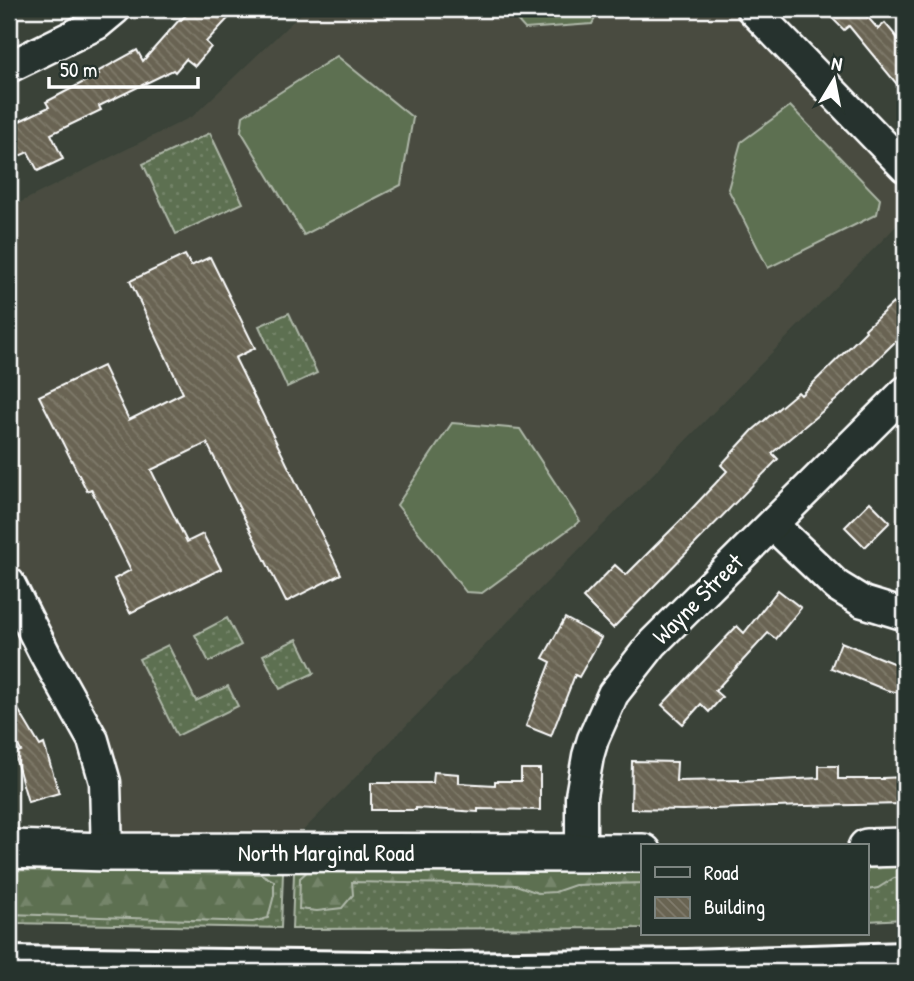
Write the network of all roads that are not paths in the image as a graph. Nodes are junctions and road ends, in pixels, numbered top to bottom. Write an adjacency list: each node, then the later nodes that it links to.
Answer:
1 (115, 9): 3 (street)
2 (752, 9): 4 (street)
3 (9, 67)
4 (905, 167)
5 (905, 392): 6 (street, Wayne Street)
6 (773, 525): 8 (street); 13 (street, Wayne Street)
7 (9, 583): 12 (street)
8 (905, 614)
9 (905, 847): 10 (main road)
10 (869, 848)
11 (9, 849): 12 (main road, North Marginal Road)
12 (107, 852): 13 (main road, North Marginal Road)
13 (581, 853): 14 (main road, North Marginal Road)
14 (641, 853)
15 (905, 942): 20 (highway)
16 (9, 955): 19 (highway)
17 (905, 962): 20 (highway)
18 (9, 966): 19 (highway)
19 (184, 969): 20 (highway)
20 (447, 972)

